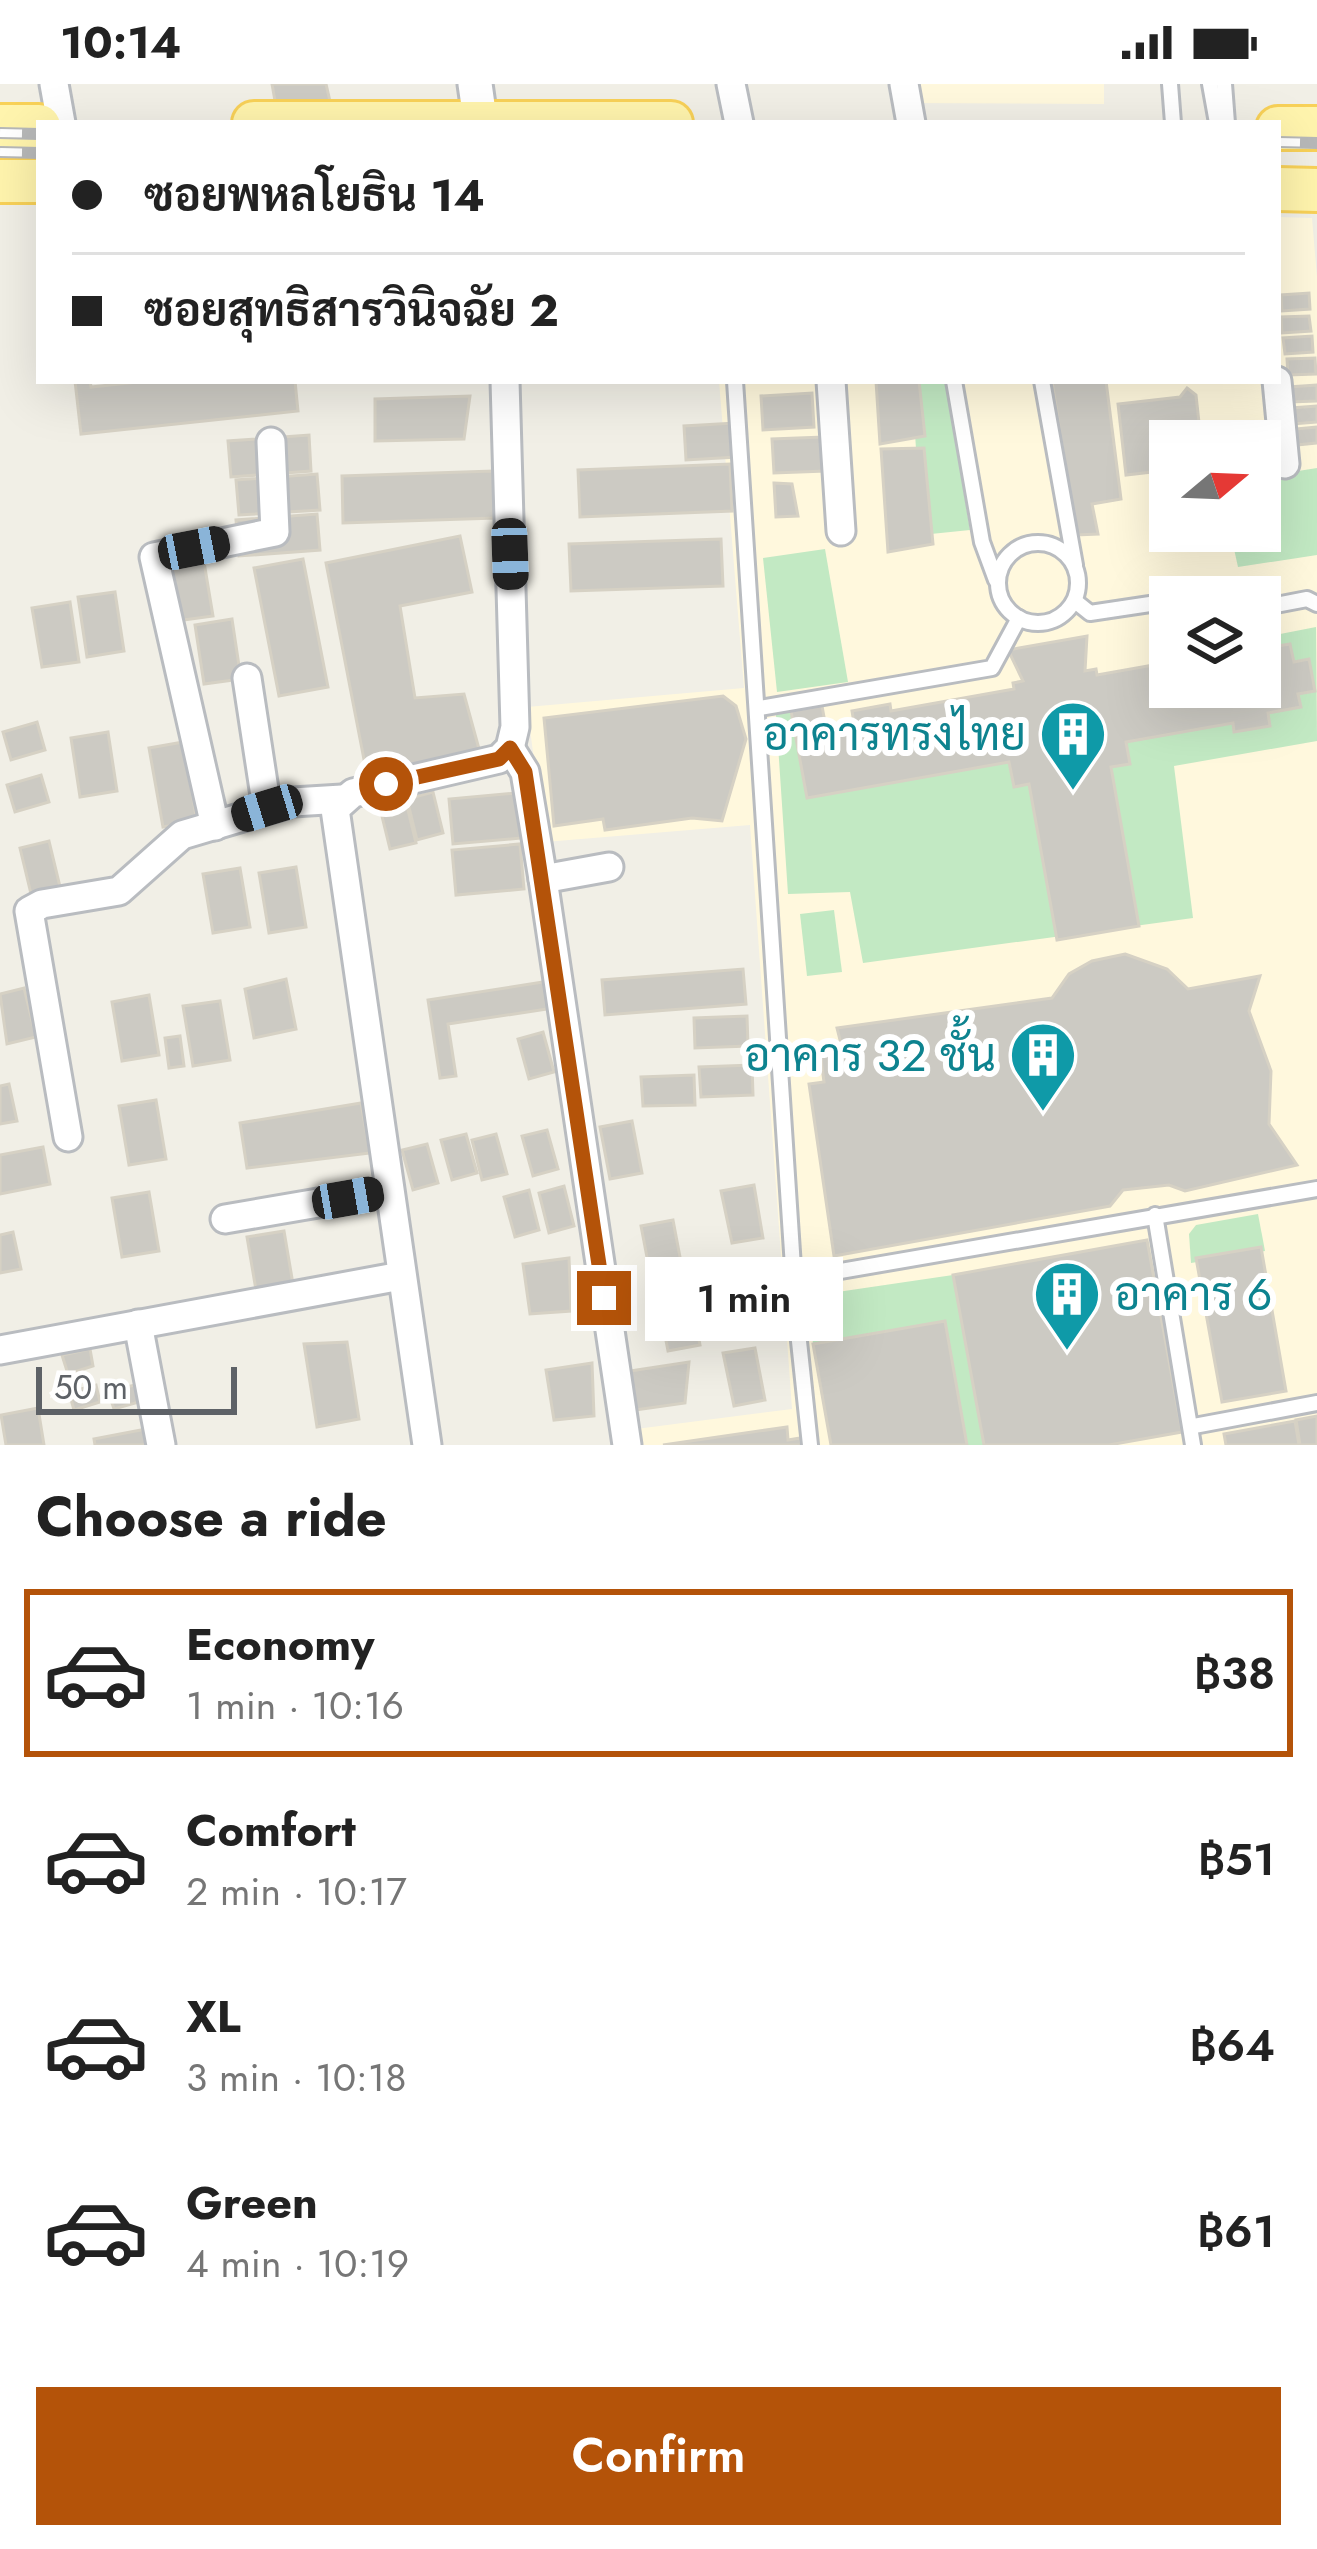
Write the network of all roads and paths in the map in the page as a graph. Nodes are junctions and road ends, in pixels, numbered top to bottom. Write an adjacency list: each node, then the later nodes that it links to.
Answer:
1 (54, 84): 8 (street)
2 (731, 84): 11 (street)
3 (904, 84): 12 (street)
4 (1170, 84): 13 (lane)
5 (1210, 84): 14 (lane)
6 (1224, 84): 15 (lane)
7 (478, 102): 9 (main road); 10 (main road)
8 (60, 120)
9 (286, 120)
10 (643, 120)
11 (738, 120)
12 (910, 120)
13 (1173, 120)
14 (1216, 120)
15 (1227, 120)
16 (0, 126): 17 (main road)
17 (36, 126)
18 (1281, 128): 19 (main road)
19 (1317, 128)
20 (0, 181): 21 (main road)
21 (36, 181)
22 (1281, 188): 23 (main road)
23 (1317, 190)
24 (505, 384): 42 (street)
25 (735, 384): 41 (lane)
26 (831, 384): 32 (street)
27 (955, 384): 34 (lane)
28 (1043, 384): 33 (lane)
29 (1277, 384): 31 (street)
30 (271, 442): 45 (street)
31 (1286, 464)
32 (841, 531)
33 (1077, 576): 34 (lane); 35 (lane)
34 (1000, 591): 39 (lane)
35 (1075, 601): 38 (lane); 39 (lane)
36 (1281, 604): 37 (lane)
37 (1317, 604)
38 (1149, 605)
39 (1019, 618): 41 (lane)
40 (247, 678): 44 (street)
41 (760, 708): 54 (lane)
42 (510, 748): 43 (street); 47 (street)
43 (342, 799): 44 (street); 50 (street)
44 (267, 808): 45 (street)
45 (214, 826): 48 (street)
46 (609, 867): 47 (street)
47 (543, 878): 61 (street)
48 (68, 1137)
49 (1317, 1190): 51 (lane)
50 (388, 1191): 52 (street); 53 (street)
51 (1155, 1215): 54 (lane); 58 (lane)
52 (225, 1220)
53 (401, 1276): 55 (street); 60 (street)
54 (794, 1279): 62 (lane)
55 (137, 1324): 56 (street); 59 (street)
56 (0, 1351)
57 (1317, 1403): 58 (lane)
58 (1194, 1426): 63 (lane)
59 (161, 1445)
60 (427, 1445)
61 (627, 1445)
62 (810, 1445)
63 (1193, 1445)

